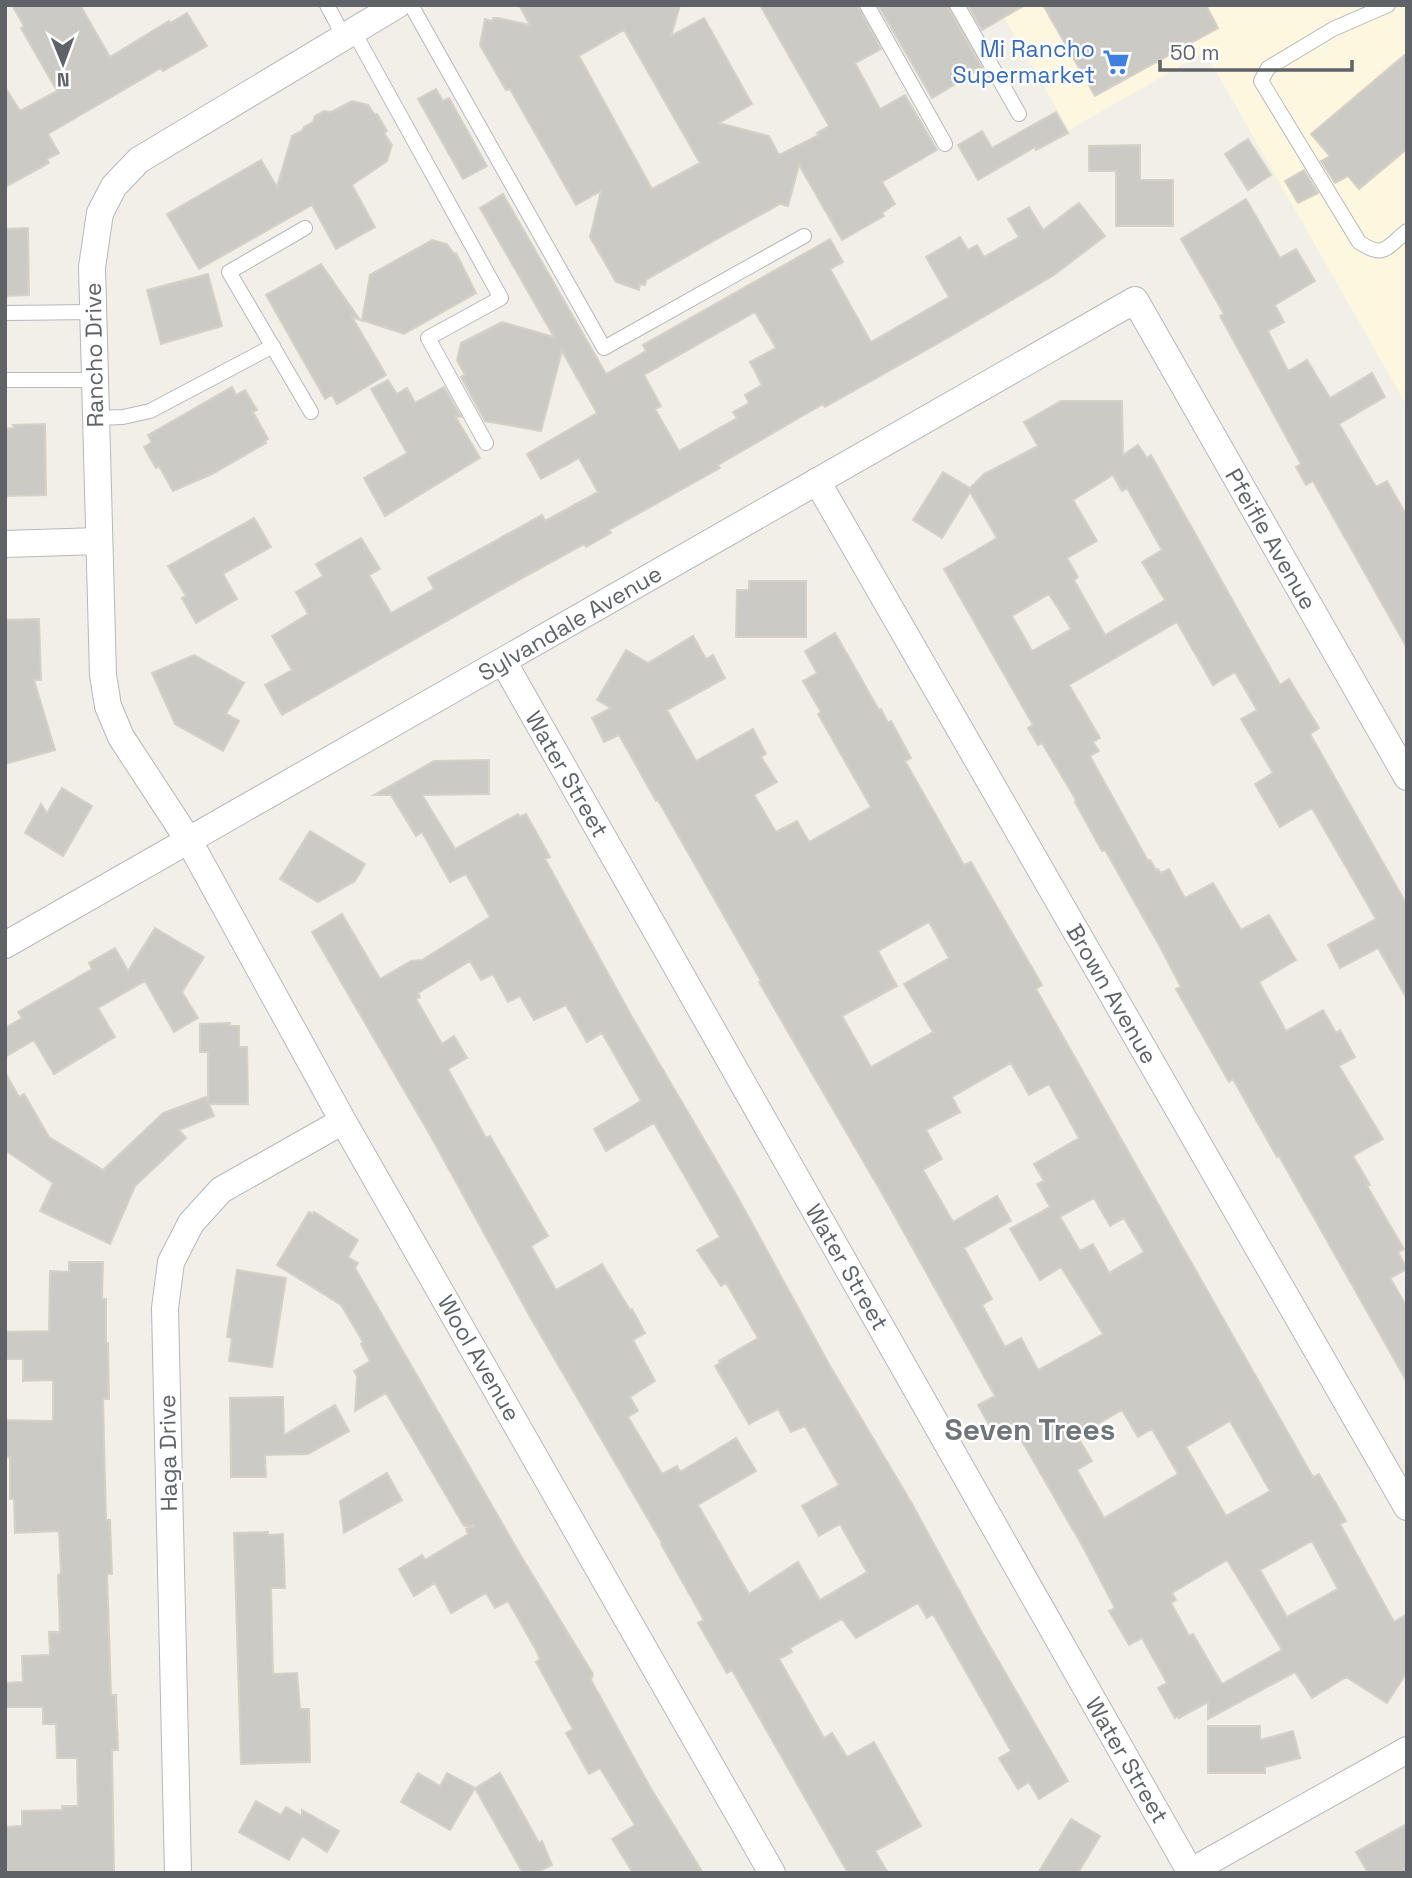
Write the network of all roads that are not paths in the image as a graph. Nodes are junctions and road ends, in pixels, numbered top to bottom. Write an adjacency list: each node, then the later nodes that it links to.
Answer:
1 (327, 5): 7 (lane)
2 (397, 5): 7 (street, Rancho Drive)
3 (411, 5): 12 (lane)
4 (867, 5): 9 (lane)
5 (957, 5): 8 (lane)
6 (1388, 5): 11 (lane)
7 (349, 34): 14 (street, Rancho Drive); 21 (lane)
8 (1020, 114)
9 (946, 144)
10 (304, 228): 16 (lane)
11 (1407, 231)
12 (804, 236)
13 (1135, 300): 22 (street, Sylvandale Avenue); 26 (street, Pfeifle Avenue)
14 (93, 312): 15 (lane); 18 (street, Rancho Drive)
15 (5, 313)
16 (273, 346): 19 (lane); 20 (lane)
17 (5, 380): 18 (lane)
18 (94, 380): 20 (street, Rancho Drive)
19 (311, 412)
20 (95, 418): 23 (street, Rancho Drive)
21 (486, 443)
22 (817, 481): 25 (street, Sylvandale Avenue); 30 (street, Brown Avenue)
23 (99, 541): 24 (street); 27 (street, Rancho Drive)
24 (5, 544)
25 (503, 661): 27 (street, Sylvandale Avenue); 32 (street, Water Street)
26 (1407, 778)
27 (189, 841): 28 (street, Sylvandale Avenue); 29 (street, Wool Avenue)
28 (5, 945)
29 (343, 1121): 33 (street, Haga Drive); 34 (street, Wool Avenue)
30 (1407, 1507)
31 (1407, 1750): 32 (street)
32 (1190, 1872)
33 (178, 1873)
34 (772, 1873)

